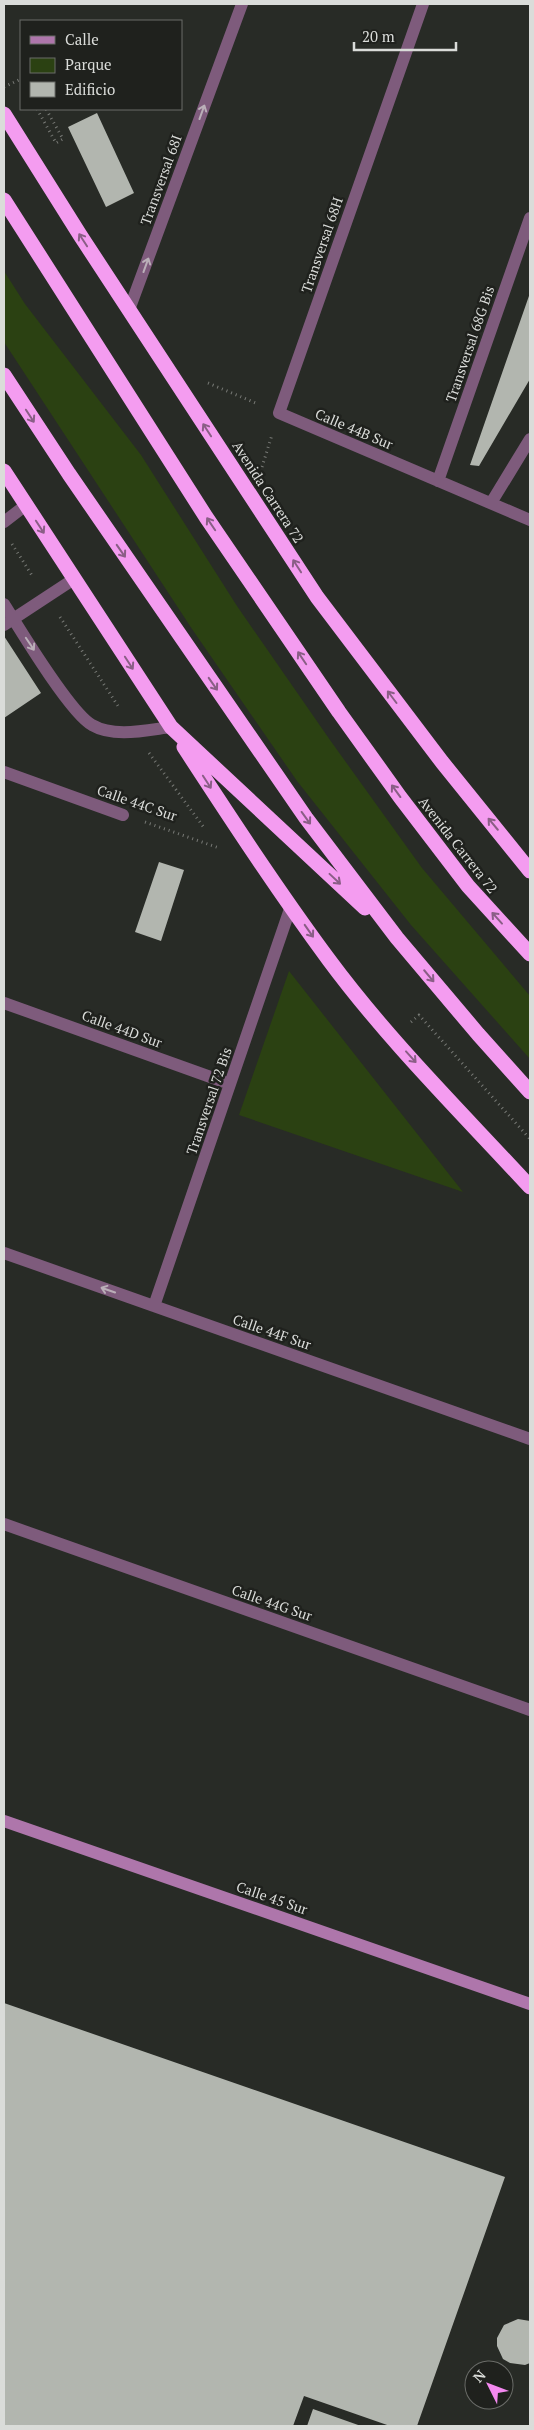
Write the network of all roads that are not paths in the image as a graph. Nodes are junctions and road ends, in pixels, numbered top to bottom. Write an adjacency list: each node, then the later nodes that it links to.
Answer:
1 (242, 4): 6 (street, Transversal 68I, one-way to 1)
2 (423, 4): 8 (street, Transversal 68H)
3 (4, 114): 6 (highway, Avenida Carrera 72, one-way to 3)
4 (4, 200): 25 (highway, Avenida Carrera 72, one-way to 4)
5 (530, 218): 11 (street, Transversal 68G Bis)
6 (129, 310): 22 (highway, Avenida Carrera 72, one-way to 6)
7 (4, 375): 24 (highway, one-way to 24)
8 (279, 413): 11 (street, Calle 44B Sur)
9 (530, 439): 12 (street)
10 (4, 471): 13 (highway)
11 (438, 481): 12 (street, Calle 44B Sur)
12 (490, 503): 14 (street, Calle 44B Sur)
13 (26, 505): 15 (street); 16 (highway, one-way to 16)
14 (530, 520)
15 (4, 522)
16 (74, 579): 18 (street); 19 (highway, one-way to 19)
17 (4, 604): 18 (street)
18 (8, 622): 19 (street, one-way to 19)
19 (171, 727): 23 (highway, one-way to 23); 24 (highway, one-way to 24)
20 (4, 772): 21 (street, Calle 44C Sur)
21 (123, 815)
22 (528, 867)
23 (291, 906): 27 (street, Transversal 72 Bis); 29 (highway, one-way to 29)
24 (398, 938): 28 (highway, one-way to 28)
25 (530, 954)
26 (4, 1003): 27 (street, Calle 44D Sur)
27 (230, 1084): 31 (street, Transversal 72 Bis)
28 (530, 1092)
29 (530, 1187)
30 (4, 1253): 31 (street, Calle 44F Sur, one-way to 30)
31 (154, 1306): 32 (street, Calle 44F Sur)
32 (530, 1439)
33 (4, 1524): 34 (street, Calle 44G Sur)
34 (530, 1710)
35 (4, 1821): 36 (street, Calle 45 Sur)
36 (530, 2004)

